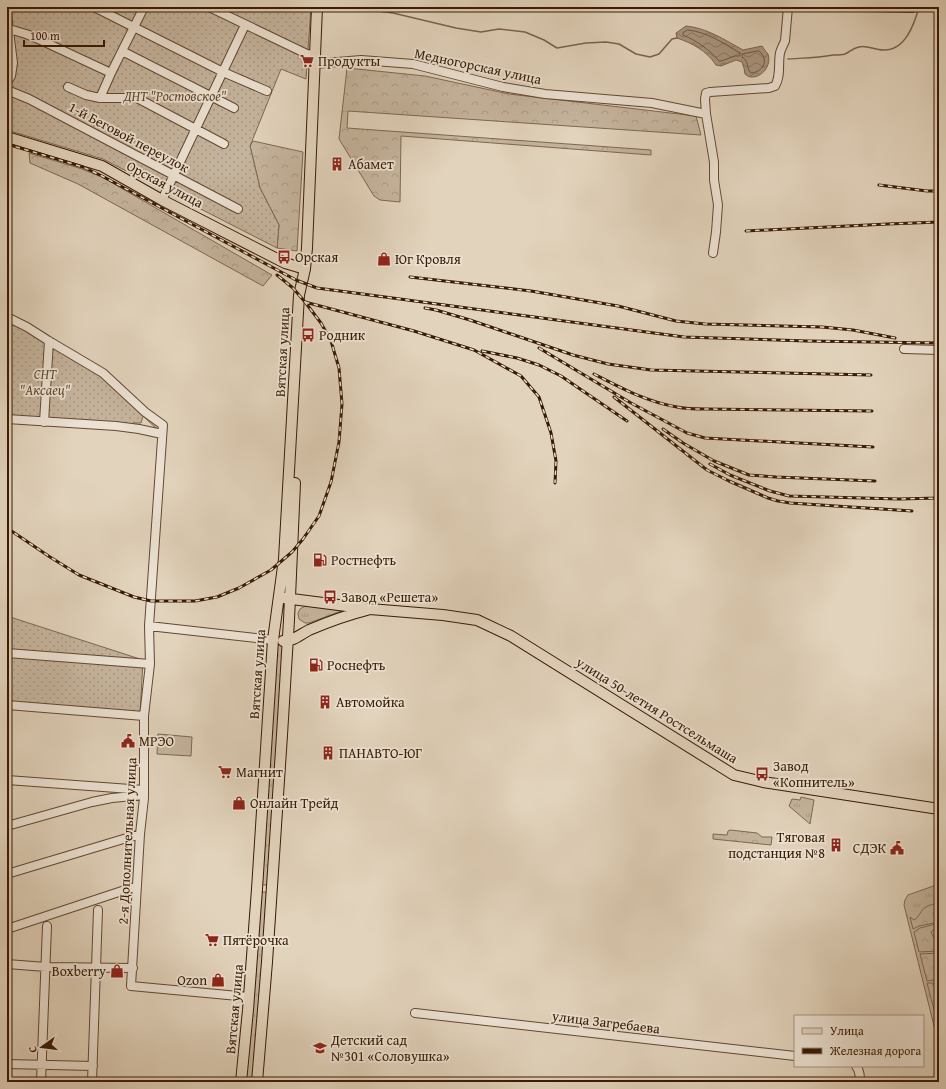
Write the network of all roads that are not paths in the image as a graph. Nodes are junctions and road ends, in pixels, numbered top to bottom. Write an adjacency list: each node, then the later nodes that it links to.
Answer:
1 (94, 7): 11 (street)
2 (144, 7): 11 (street)
3 (210, 7): 10 (street)
4 (317, 7): 14 (main road, Вятская улица)
5 (788, 7): 24 (street)
6 (865, 7): 7 (street)
7 (886, 7): 8 (street)
8 (914, 8)
9 (7, 15): 12 (street)
10 (245, 25): 14 (street); 15 (street)
11 (135, 27): 13 (street); 15 (street)
12 (9, 29): 16 (street); 17 (street)
13 (122, 51): 16 (street); 21 (street)
14 (314, 60): 24 (street, Медногорская улица); 32 (main road, Вятская улица)
15 (223, 72): 20 (street); 21 (street)
16 (111, 73): 22 (street)
17 (7, 82)
18 (68, 87): 22 (street)
19 (7, 90): 28 (street, 1-й Беговой переулок)
20 (267, 91)
21 (211, 97): 23 (street); 25 (street)
22 (100, 98): 25 (street)
23 (234, 108)
24 (706, 114): 31 (street)
25 (196, 129): 27 (street); 28 (street)
26 (7, 137): 29 (main road, Орская улица)
27 (224, 144)
28 (173, 175): 29 (street); 30 (street, 1-й Беговой переулок)
29 (162, 200): 32 (main road, Орская улица)
30 (238, 209)
31 (713, 252)
32 (304, 270): 40 (main road, Вятская улица); 41 (main road, Вятская улица)
33 (7, 317): 34 (street)
34 (49, 341): 38 (street); 39 (street, 2-я Дополнительная улица)
35 (904, 349): 36 (street)
36 (939, 350)
37 (7, 419): 38 (street)
38 (44, 422): 39 (street)
39 (162, 434): 45 (street, 2-я Дополнительная улица)
40 (278, 597): 41 (main road, улица 50-летия Ростсельмаша); 43 (main road, Вятская улица)
41 (290, 599): 42 (main road, улица 50-летия Ростсельмаша); 44 (main road, Вятская улица)
42 (370, 609): 46 (main road); 55 (main road, улица 50-летия Ростсельмаша)
43 (277, 610): 44 (main road); 47 (main road, Вятская улица)
44 (289, 620): 46 (main road); 48 (main road, Вятская улица)
45 (149, 626): 47 (street); 50 (street, 2-я Дополнительная улица)
46 (308, 630): 48 (main road)
47 (273, 640): 48 (main road); 60 (main road, Вятская улица)
48 (288, 642): 61 (main road, Вятская улица)
49 (7, 653): 50 (street)
50 (150, 664): 52 (street, 2-я Дополнительная улица)
51 (7, 705): 52 (street)
52 (144, 716): 54 (street, 2-я Дополнительная улица)
53 (7, 780): 54 (street)
54 (144, 793): 56 (street); 57 (street, 2-я Дополнительная улица)
55 (939, 809)
56 (7, 826)
57 (140, 834): 58 (street); 59 (street, 2-я Дополнительная улица)
58 (7, 874)
59 (137, 886): 64 (street); 68 (street, 2-я Дополнительная улица)
60 (257, 890): 61 (main road); 69 (main road, Вятская улица)
61 (272, 890): 79 (main road, Вятская улица)
62 (98, 910): 67 (street)
63 (47, 926): 66 (street)
64 (7, 929)
65 (7, 964): 66 (street)
66 (46, 967): 67 (street); 73 (street)
67 (96, 967): 68 (street); 74 (street)
68 (133, 968): 69 (street, 2-я Дополнительная улица)
69 (249, 997): 78 (main road, Вятская улица)
70 (415, 1013): 71 (street, улица Загребаева)
71 (794, 1056)
72 (7, 1064): 73 (street)
73 (41, 1064): 74 (street); 76 (street)
74 (93, 1066): 77 (street)
75 (857, 1067): 80 (street)
76 (41, 1082)
77 (92, 1082)
78 (241, 1082)
79 (257, 1082)
80 (860, 1082)

